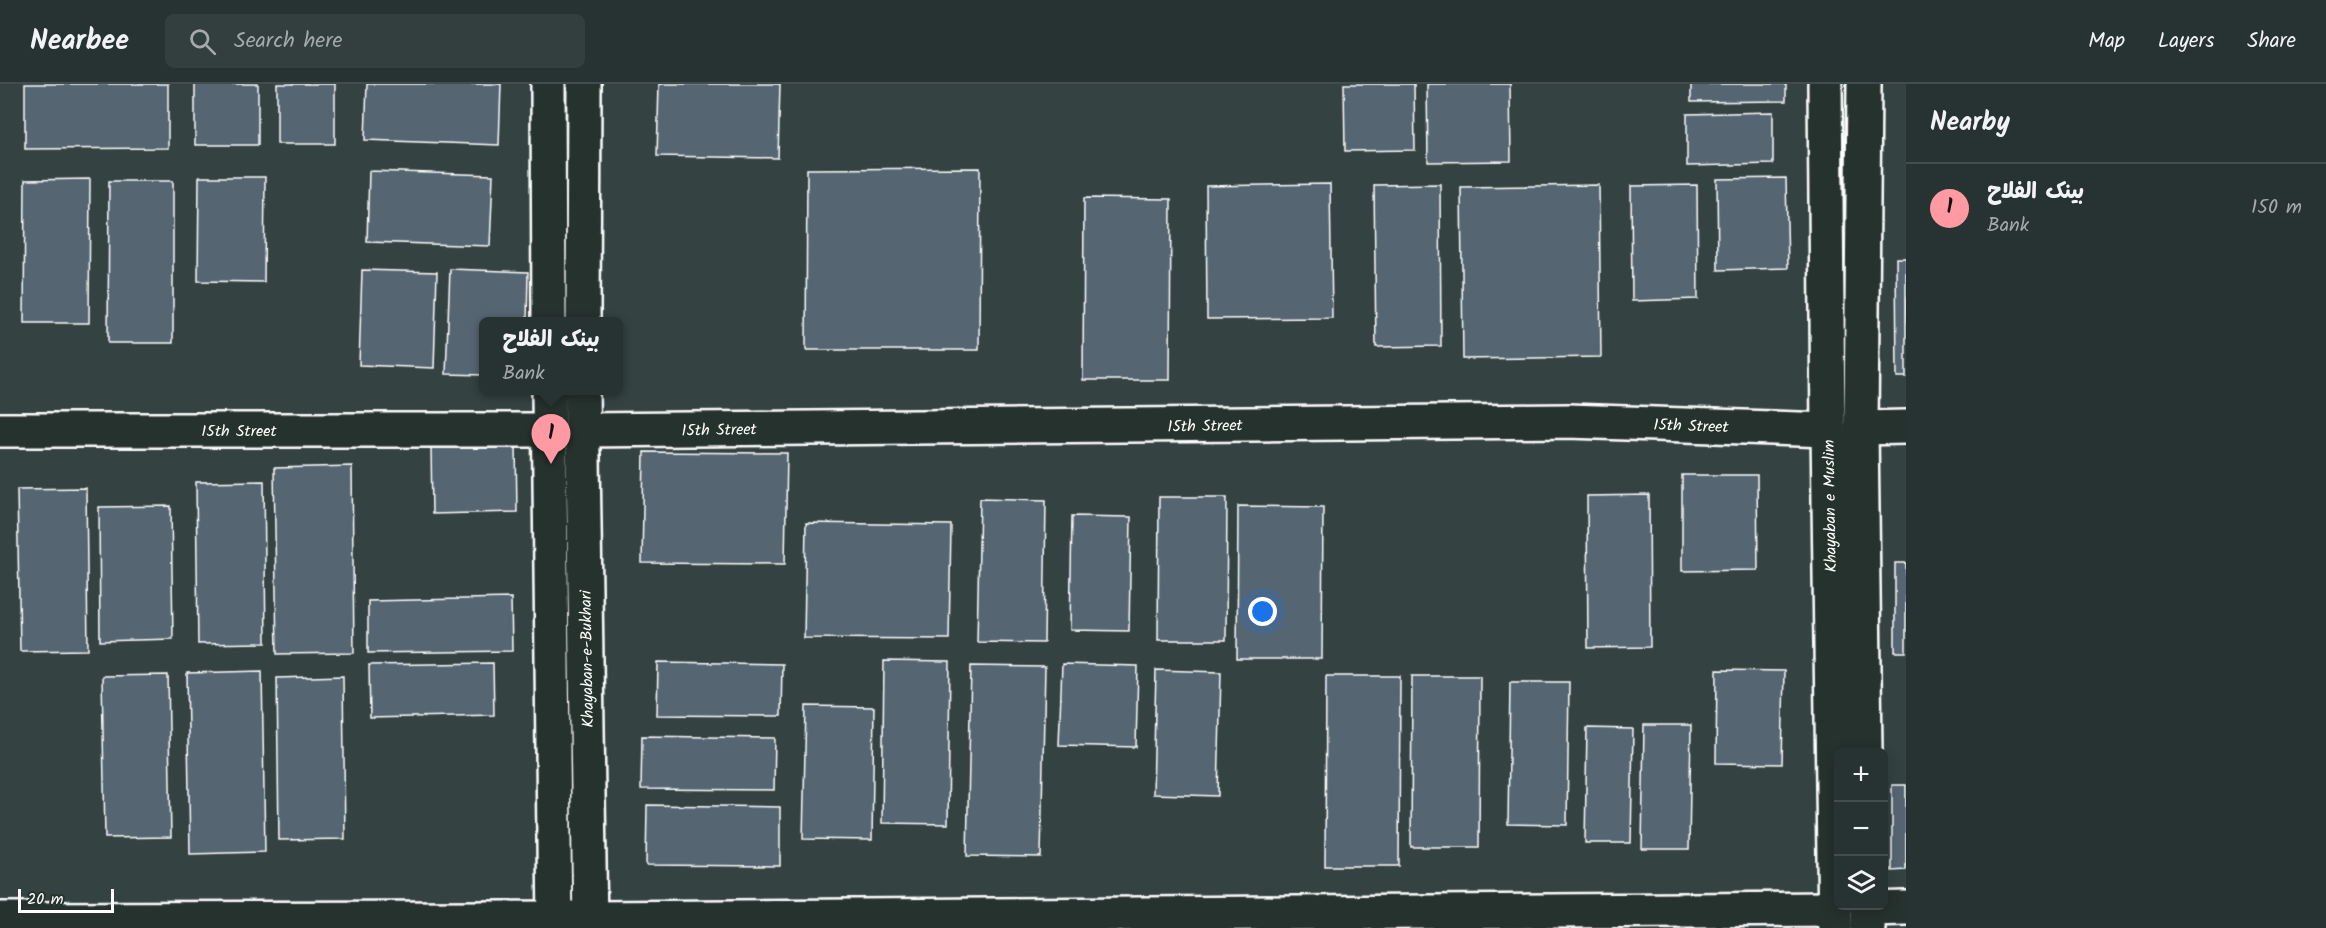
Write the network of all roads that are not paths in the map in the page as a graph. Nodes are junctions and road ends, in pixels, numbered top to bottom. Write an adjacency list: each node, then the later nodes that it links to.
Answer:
1 (548, 84): 5 (street)
2 (584, 84): 6 (street)
3 (1825, 84): 14 (street, Khayaban e Muslim)
4 (1864, 84): 10 (street, Khayaban e Muslim)
5 (549, 317)
6 (583, 317)
7 (549, 395): 12 (street, Khayaban-e-Bukhari)
8 (582, 395): 13 (street, Khayaban-e-Bukhari)
9 (1906, 427): 10 (street)
10 (1860, 428): 16 (street, Khayaban e Muslim)
11 (0, 430): 12 (street, 15th Street)
12 (549, 430): 21 (street, Khayaban-e-Bukhari)
13 (582, 430): 14 (street, 15th Street); 22 (street, Khayaban-e-Bukhari)
14 (1828, 430): 15 (street, Khayaban e Muslim)
15 (1833, 743): 16 (street); 19 (street, Khayaban e Muslim)
16 (1865, 747)
17 (1906, 908): 18 (street)
18 (1868, 914)
19 (1835, 918): 22 (street)
20 (0, 919): 21 (street)
21 (555, 923): 22 (street)
22 (590, 923)

